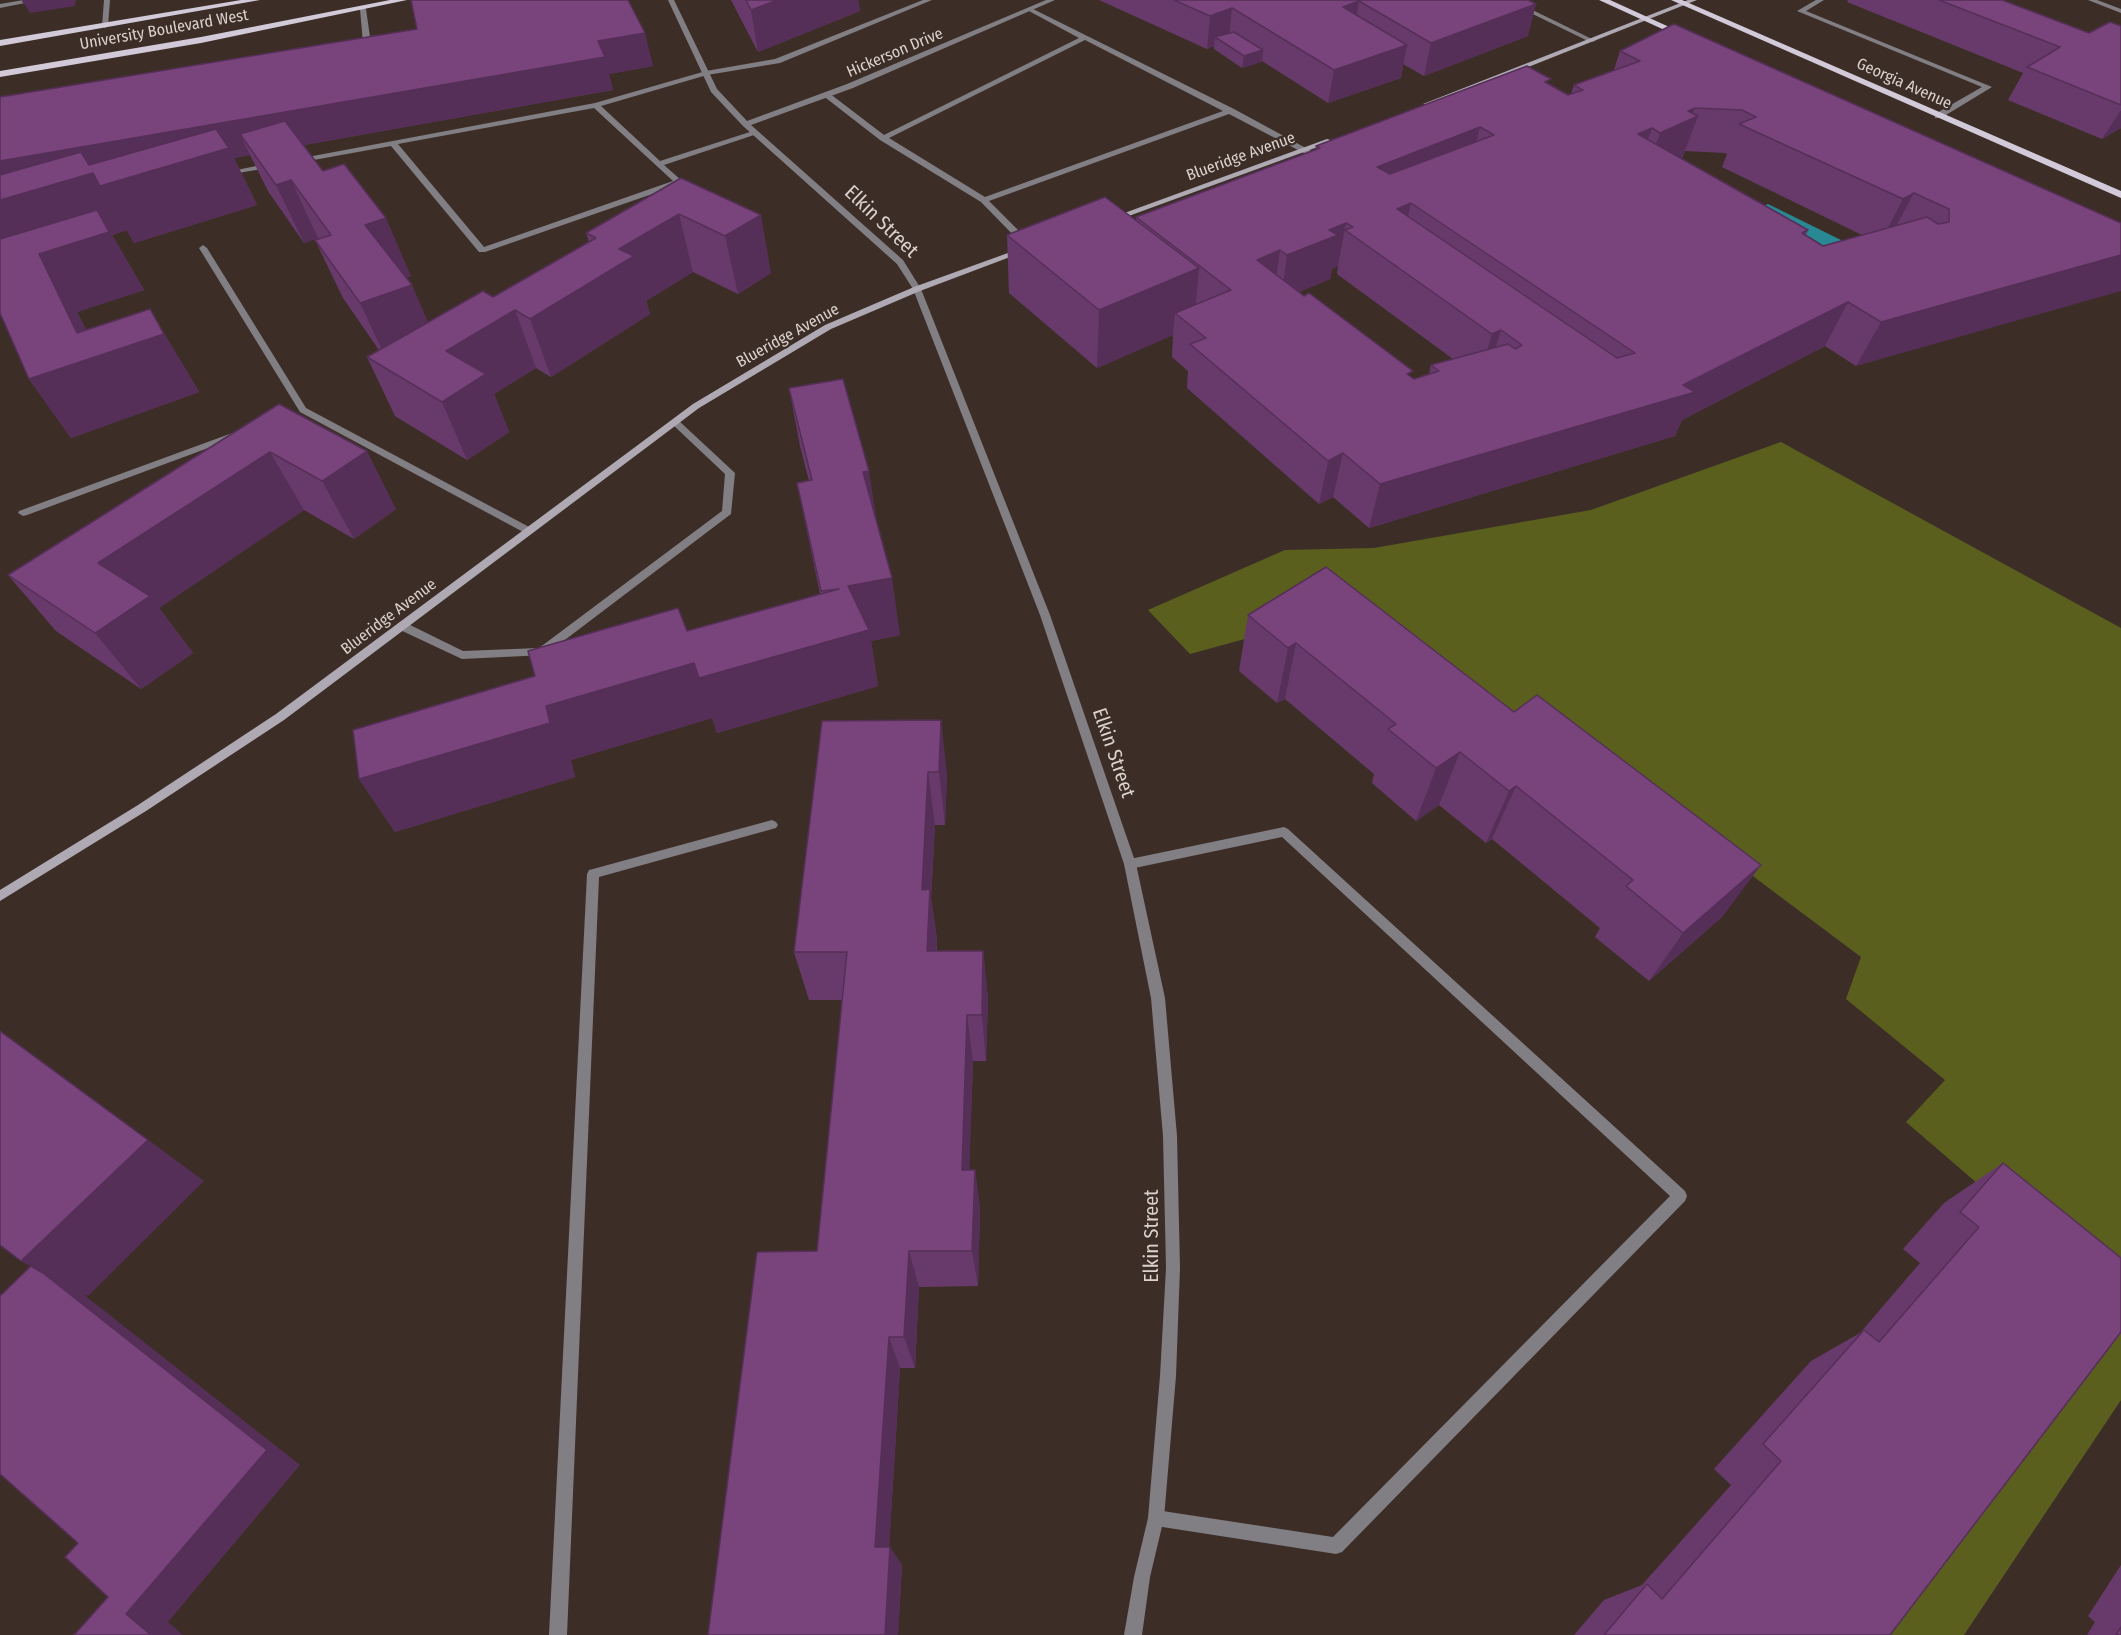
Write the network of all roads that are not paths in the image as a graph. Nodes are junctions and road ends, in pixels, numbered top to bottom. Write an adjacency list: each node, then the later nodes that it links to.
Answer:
1 (37, 0): 15 (street)
2 (107, 0): 20 (street)
3 (256, 0): 14 (main road, University Boulevard West)
4 (403, 0): 16 (main road, University Boulevard West)
5 (671, 0): 26 (street, Elkin Street)
6 (929, 0): 26 (street)
7 (1052, 0): 17 (street, Hickerson Drive)
8 (1507, 0): 23 (street)
9 (1602, 0): 19 (main road)
10 (1675, 0): 13 (main road, Georgia Avenue)
11 (1821, 0): 32 (street)
12 (2091, 0): 18 (street)
13 (1690, 2): 19 (street); 32 (main road, Georgia Avenue)
14 (210, 4): 20 (main road, University Boulevard West)
15 (0, 6)
16 (363, 9): 25 (street); 27 (main road, University Boulevard West)
17 (1031, 10): 21 (street); 28 (street, Hickerson Drive)
18 (2121, 11)
19 (1647, 19): 22 (main road); 23 (street)
20 (105, 26): 24 (main road, University Boulevard West)
21 (1086, 37): 31 (street); 36 (street)
22 (1690, 38)
23 (1592, 40): 30 (street)
24 (0, 43)
25 (353, 53)
26 (706, 73): 29 (street); 33 (street, Elkin Street)
27 (0, 74)
28 (826, 95): 33 (street, Hickerson Drive); 36 (street)
29 (596, 105): 37 (street); 42 (street)
30 (1416, 108)
31 (1231, 111): 38 (street); 45 (street)
32 (1938, 116): 44 (main road, Georgia Avenue)
33 (746, 124): 34 (street, Elkin Street)
34 (756, 133): 42 (street); 48 (street, Elkin Street)
35 (1340, 137): 38 (street, Blueridge Avenue)
36 (883, 138): 45 (street)
37 (393, 143): 39 (street); 42 (street)
38 (1306, 150): 40 (street); 46 (street, Blueridge Avenue)
39 (289, 162)
40 (1327, 162)
41 (278, 164): 43 (street)
42 (658, 164)
43 (220, 174)
44 (2121, 195)
45 (984, 200): 48 (street, Blueridge Avenue)
46 (1098, 224)
47 (203, 248): 49 (street)
48 (917, 289): 51 (street, Blueridge Avenue); 57 (street, Elkin Street)
49 (303, 410): 50 (street); 54 (street)
50 (292, 414)
51 (675, 422): 54 (street, Blueridge Avenue); 55 (street)
52 (247, 431): 53 (street)
53 (23, 513)
54 (529, 531): 55 (street, Blueridge Avenue)
55 (402, 626): 58 (street, Blueridge Avenue)
56 (772, 825): 60 (street)
57 (1130, 864): 59 (street, Elkin Street); 59 (street)
58 (0, 896)
59 (1156, 1518): 61 (street, Elkin Street)
60 (558, 1635)
61 (1133, 1635)

